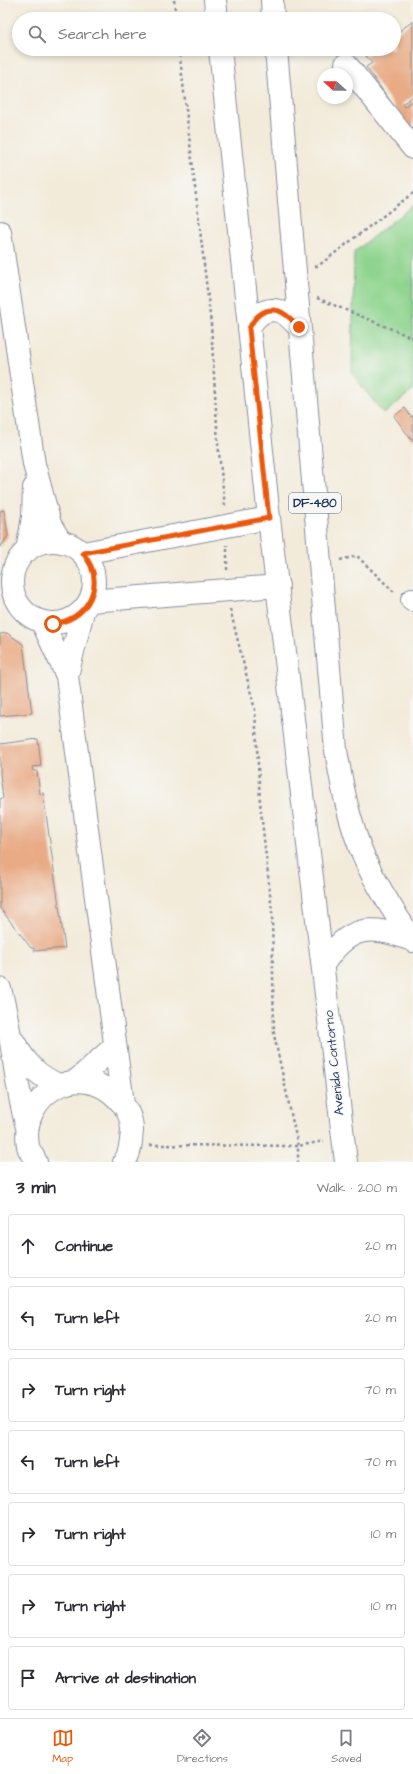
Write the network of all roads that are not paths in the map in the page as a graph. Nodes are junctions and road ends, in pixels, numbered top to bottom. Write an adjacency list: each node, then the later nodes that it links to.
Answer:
1 (215, 0): 3 (main road)
2 (272, 0): 4 (main road)
3 (216, 12)
4 (273, 12)
5 (221, 56): 12 (main road, Avenida Contorno)
6 (277, 56): 11 (main road, DF-480)
7 (346, 64): 8 (main road)
8 (413, 148)
9 (0, 232): 10 (main road)
10 (6, 321): 13 (main road)
11 (299, 327): 12 (main road); 24 (main road, DF-480)
12 (249, 329): 14 (main road, Avenida Contorno)
13 (34, 464): 15 (main road); 16 (main road)
14 (269, 518): 17 (main road); 19 (main road, Avenida Contorno)
15 (61, 542): 16 (main road); 17 (main road)
16 (27, 550): 18 (main road)
17 (83, 553): 20 (main road)
18 (6, 575): 21 (main road)
19 (278, 586): 20 (main road); 25 (main road, Avenida Contorno)
20 (86, 606): 22 (main road); 23 (main road)
21 (10, 607): 22 (main road)
22 (42, 622): 23 (main road)
23 (67, 676): 28 (main road)
24 (413, 940): 25 (main road)
25 (324, 965): 33 (main road, Avenida Contorno)
26 (1, 997): 27 (main road)
27 (10, 1036): 29 (main road); 31 (main road)
28 (115, 1046): 29 (main road); 30 (main road)
29 (67, 1083): 30 (main road); 31 (main road)
30 (123, 1104): 32 (main road)
31 (29, 1149)
32 (128, 1153)
33 (346, 1162)

